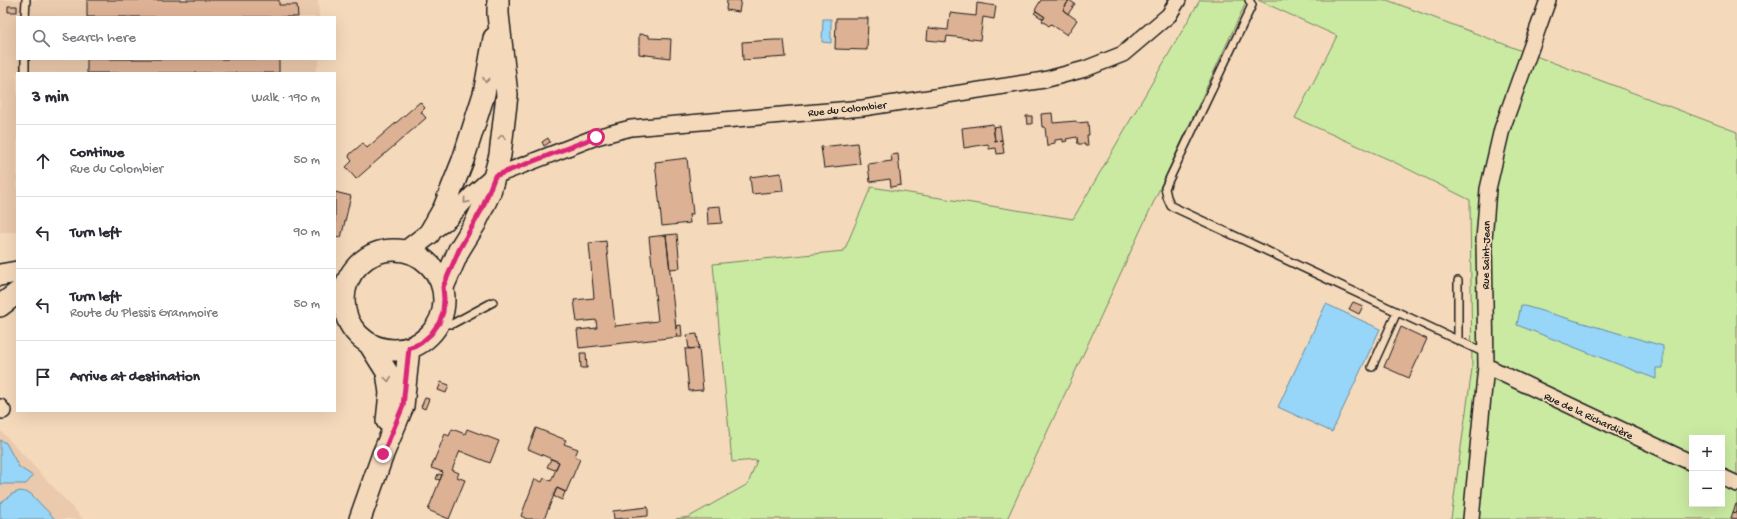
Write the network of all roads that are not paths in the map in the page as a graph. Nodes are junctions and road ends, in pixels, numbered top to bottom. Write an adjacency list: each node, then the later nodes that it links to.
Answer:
1 (26, 0): 6 (lane)
2 (1178, 0): 9 (street, Rue du Colombier)
3 (1249, 0): 20 (lane)
4 (1548, 0): 26 (street, Rue Saint-Jean)
5 (498, 7): 9 (street, one-way to 5); 10 (street, one-way to 10)
6 (26, 16)
7 (25, 60): 8 (lane)
8 (25, 72)
9 (495, 176): 10 (street, Rue du Colombier, one-way to 10); 16 (street)
10 (429, 234): 11 (street)
11 (407, 251): 14 (street); 16 (street)
12 (16, 272): 13 (street)
13 (0, 275)
14 (344, 275): 22 (street)
15 (1458, 281): 23 (lane)
16 (443, 287): 21 (street)
17 (16, 294): 19 (street)
18 (493, 302): 21 (lane)
19 (0, 306)
20 (1397, 312): 23 (lane); 27 (lane)
21 (439, 323): 25 (street)
22 (344, 325): 24 (street)
23 (1458, 340): 26 (lane)
24 (370, 344): 25 (street); 28 (street, one-way to 28)
25 (409, 348): 28 (street)
26 (1486, 360): 29 (street, Rue de la Richardière); 33 (street, Rue Saint-Jean)
27 (1372, 366)
28 (383, 454): 32 (street)
29 (1689, 462)
30 (1725, 478): 31 (street)
31 (1737, 484)
32 (360, 519)
33 (1471, 519)

